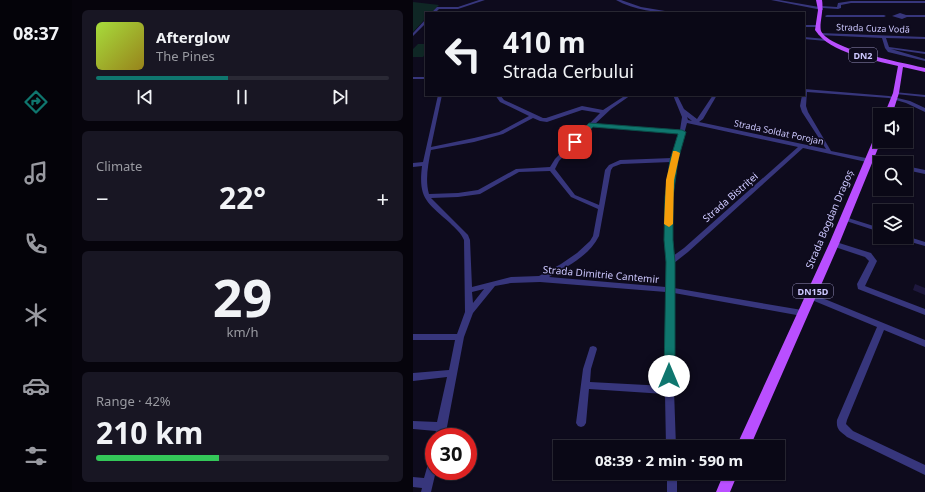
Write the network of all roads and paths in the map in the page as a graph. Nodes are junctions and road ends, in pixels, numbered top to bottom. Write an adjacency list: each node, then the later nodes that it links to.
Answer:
1 (483, 0): 13 (street)
2 (612, 0): 10 (street)
3 (618, 0): 10 (street)
4 (773, 0): 12 (street)
5 (819, 0): 12 (main road)
6 (836, 0): 11 (street)
7 (859, 1): 8 (street); 11 (street)
8 (869, 1): 9 (street)
9 (925, 2)
10 (627, 4): 14 (street)
11 (839, 4): 12 (street)
12 (821, 8): 21 (main road)
13 (434, 12)
14 (668, 12)
15 (827, 16): 16 (street)
16 (884, 16)
17 (905, 16): 18 (street)
18 (925, 16)
19 (425, 22): 22 (street)
20 (805, 26): 21 (street)
21 (818, 26): 23 (main road)
22 (413, 34)
23 (820, 34): 24 (street, Strada Cuza Vodă); 27 (main road, DN2)
24 (884, 36): 26 (street, Strada Cuza Vodă); 28 (street)
25 (805, 38): 27 (street)
26 (925, 38)
27 (826, 40): 31 (main road, DN2)
28 (887, 48): 29 (street); 30 (street)
29 (925, 53)
30 (925, 60)
31 (902, 64): 32 (main road, DN2); 42 (main road)
32 (925, 70)
33 (413, 78): 34 (street)
34 (425, 78)
35 (805, 90): 42 (street)
36 (440, 96): 55 (street)
37 (498, 96): 48 (street)
38 (627, 96): 47 (street)
39 (675, 96): 45 (street)
40 (714, 96): 50 (street)
41 (804, 96): 56 (street)
42 (895, 96): 43 (street); 44 (main road); 46 (street)
43 (925, 96)
44 (891, 108)
45 (682, 110): 49 (street); 50 (street)
46 (925, 110)
47 (604, 112): 48 (street); 51 (street)
48 (533, 116): 55 (street)
49 (685, 121): 50 (street, Strada Soldat Porojan); 52 (street)
50 (695, 123): 53 (street, Strada Soldat Porojan)
51 (592, 125): 52 (street); 62 (street)
52 (682, 132): 57 (street)
53 (802, 146): 56 (street, Strada Soldat Porojan); 72 (street, Strada Bistriței)
54 (874, 148): 58 (main road, Strada Bogdan Dragoș / DN15D)
55 (429, 149): 60 (street)
56 (828, 152): 58 (street, Strada Soldat Porojan)
57 (674, 160): 66 (street); 72 (street)
58 (869, 160): 59 (street, Strada Soldat Porojan); 67 (main road, Strada Bogdan Dragoș / DN15D)
59 (873, 161)
60 (426, 164): 61 (street); 65 (street)
61 (413, 165)
62 (552, 169): 65 (street); 66 (street)
63 (913, 169): 64 (street)
64 (925, 172)
65 (427, 196): 75 (street)
66 (601, 208): 73 (street)
67 (845, 219): 68 (street); 70 (main road, Strada Bogdan Dragoș / DN15D)
68 (873, 228)
69 (913, 240): 71 (street)
70 (834, 244): 77 (main road, Strada Bogdan Dragoș / DN15D); 79 (street)
71 (925, 244)
72 (670, 262): 76 (street)
73 (540, 278): 74 (street, Strada Dimitrie Cantemir); 76 (street, Strada Dimitrie Cantemir)
74 (493, 284): 75 (street, Strada Dimitrie Cantemir); 78 (street)
75 (469, 290): 78 (street)
76 (670, 290): 80 (street, Strada Dimitrie Cantemir); 89 (street)
77 (811, 296): 80 (main road, Strada Bogdan Dragoș / DN15D); 81 (street)
78 (469, 312): 83 (street)
79 (925, 312)
80 (802, 313): 94 (main road, Strada Bogdan Dragoș / DN15D)
81 (881, 327): 84 (street); 95 (street)
82 (413, 337): 83 (street)
83 (460, 337): 86 (street)
84 (925, 344)
85 (593, 349): 88 (street)
86 (453, 374): 87 (street); 92 (street)
87 (413, 377)
88 (585, 385): 89 (street); 90 (street)
89 (669, 390): 93 (street)
90 (581, 423)
91 (413, 425): 92 (street)
92 (442, 427)
93 (671, 440)
94 (746, 440)
95 (925, 470)
96 (672, 480): 100 (street)
97 (728, 480): 101 (main road)
98 (413, 482): 99 (street)
99 (428, 488)
100 (673, 492)
101 (723, 492)

